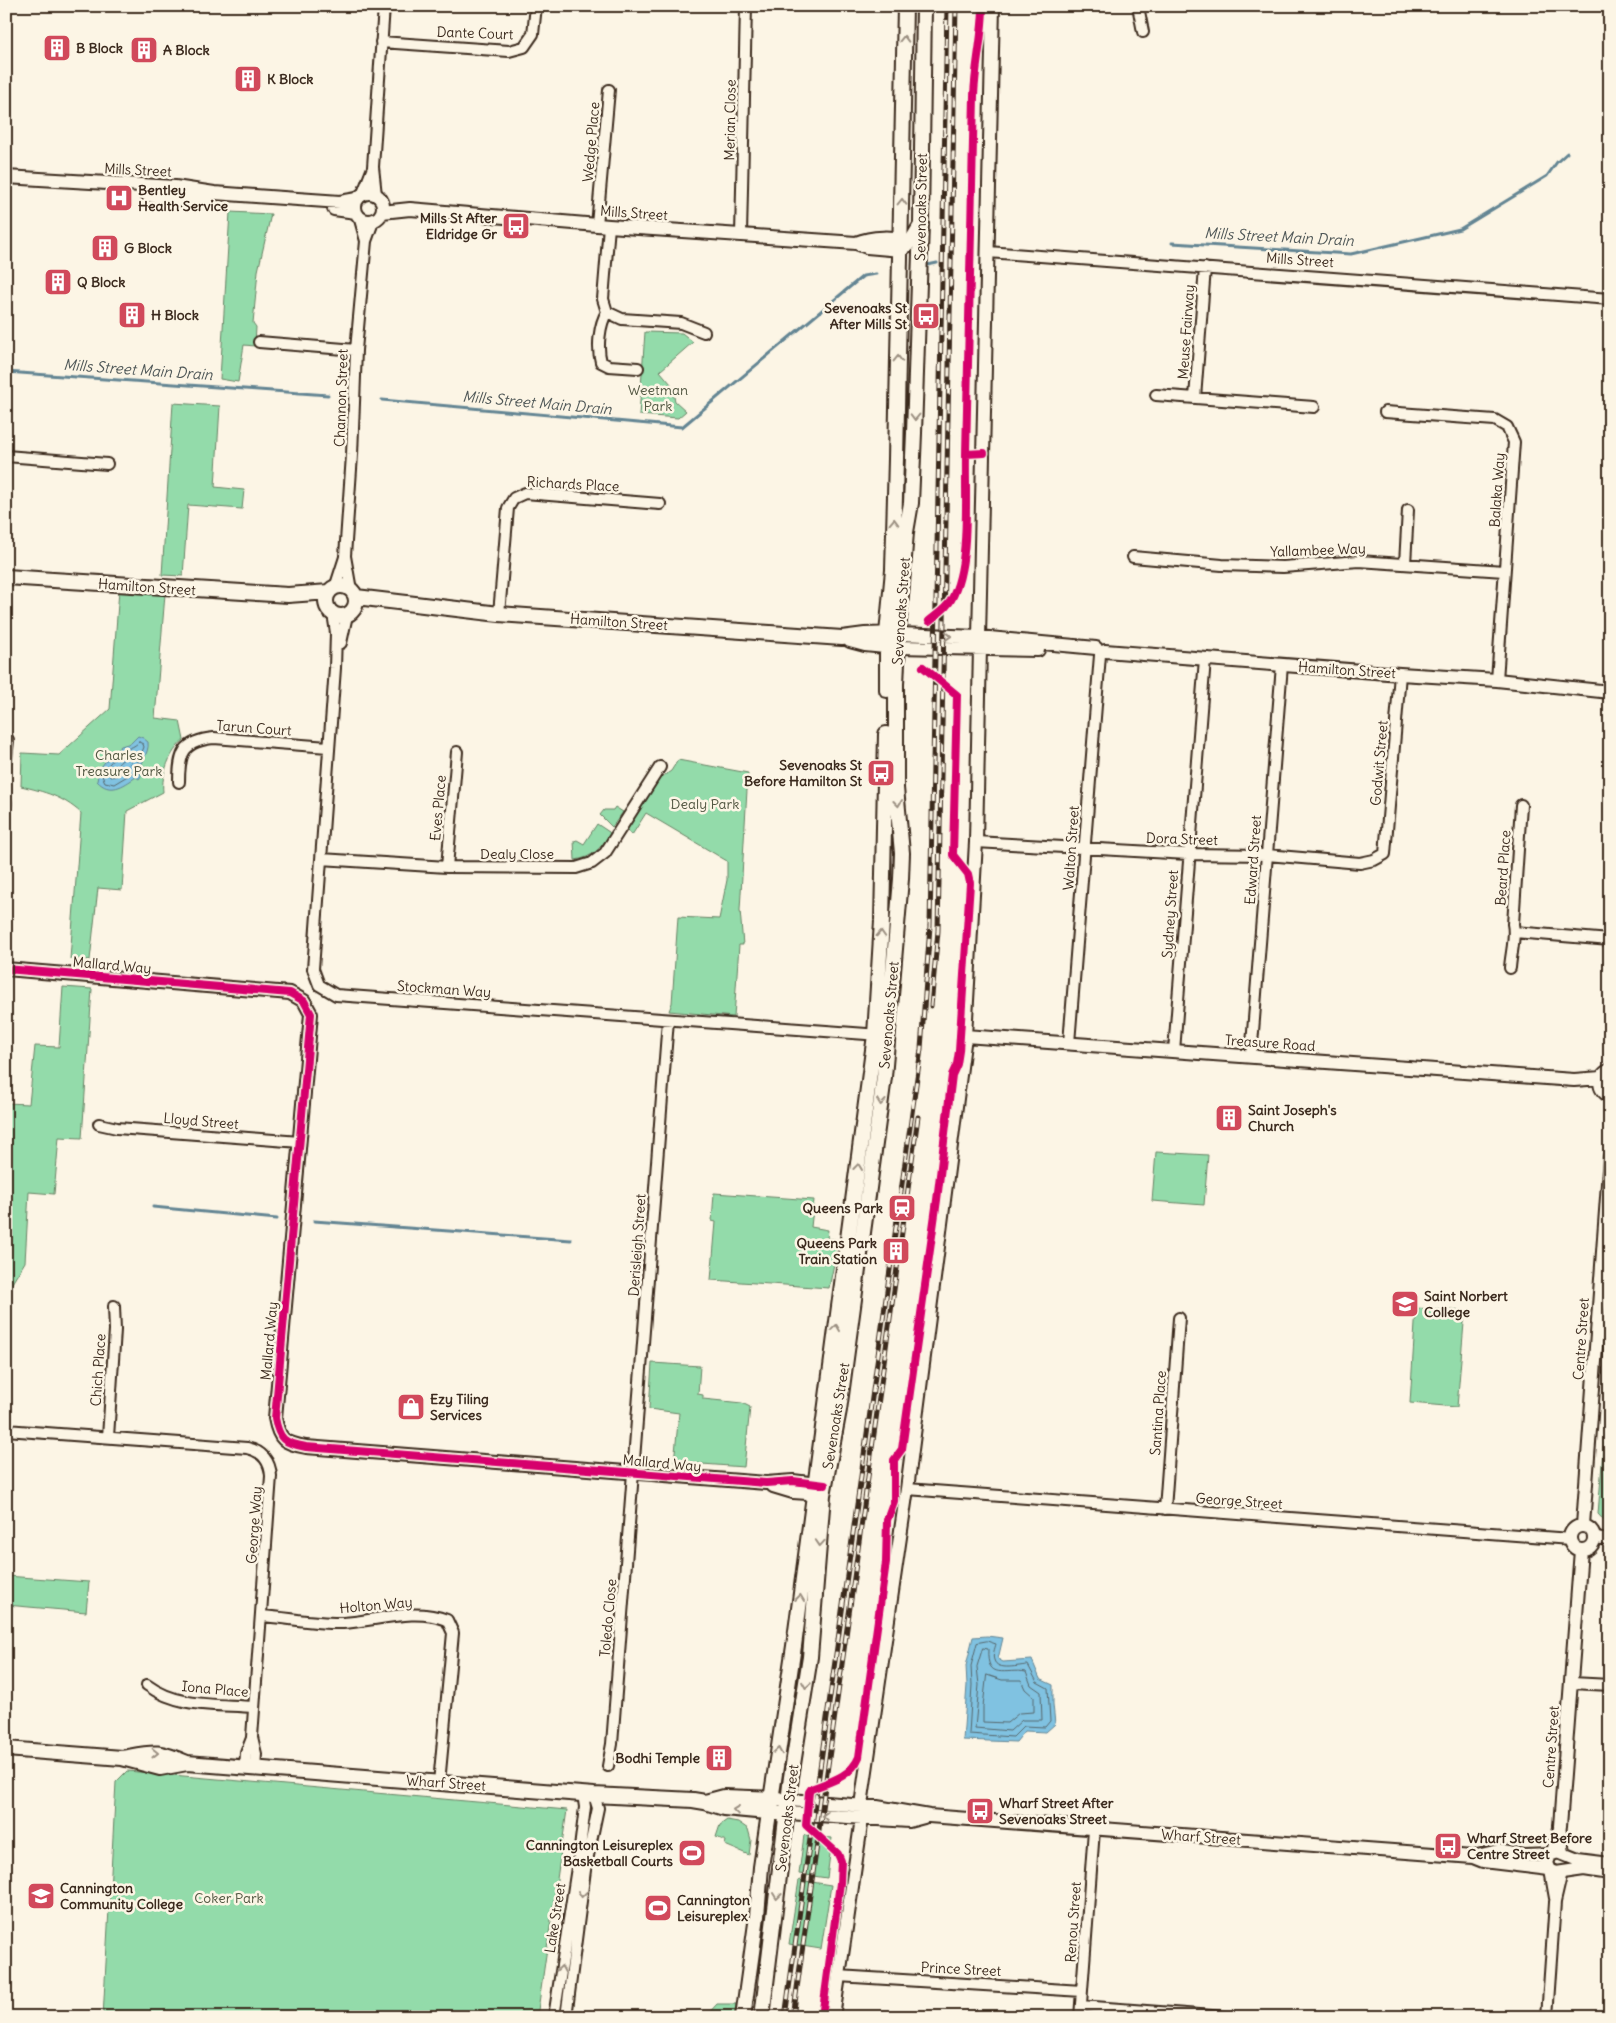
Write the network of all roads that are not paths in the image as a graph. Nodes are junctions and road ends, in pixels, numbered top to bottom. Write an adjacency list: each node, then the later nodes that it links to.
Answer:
1 (384, 6): 9 (street, Channon Street)
2 (536, 6): 9 (street, Dante Court)
3 (746, 6): 17 (street, Merian Close)
4 (905, 6): 19 (main road, Sevenoaks Street, one-way to 4)
5 (924, 6): 15 (main road, Sevenoaks Street)
6 (993, 6): 20 (street)
7 (1138, 6): 8 (street)
8 (1143, 32)
9 (381, 42): 13 (street, Channon Street)
10 (609, 90): 16 (street, Wedge Place)
11 (6, 177): 13 (street, Mills Street)
12 (6, 184): 14 (street, Mills Street)
13 (372, 203): 14 (street); 14 (street, Mills Street); 16 (street, Mills Street); 18 (street, Channon Street)
14 (357, 214): 18 (street, Channon Street)
15 (921, 223): 19 (street); 21 (main road, Sevenoaks Street)
16 (603, 226): 17 (street, Mills Street); 24 (street, Wedge Place)
17 (742, 235): 19 (street, Mills Street)
18 (366, 241): 27 (street, Channon Street)
19 (904, 245): 21 (street); 46 (main road, Sevenoaks Street, one-way to 19)
20 (988, 252): 22 (street, Mills Street); 47 (street)
21 (919, 264): 46 (main road, Sevenoaks Street, one-way to 46)
22 (1205, 268): 23 (street, Mills Street); 30 (street, Meuse Fairway)
23 (1610, 299)
24 (607, 312): 25 (street); 28 (street)
25 (704, 332)
26 (259, 342): 27 (street)
27 (356, 350): 37 (street, Channon Street)
28 (638, 368)
29 (1156, 395): 30 (street)
30 (1195, 398): 31 (street)
31 (1314, 406)
32 (1385, 412): 40 (street, Balaka Way)
33 (6, 456): 34 (street)
34 (108, 464)
35 (660, 504): 45 (street, Richards Place)
36 (1408, 510): 39 (street)
37 (345, 556): 42 (street, Channon Street); 44 (street, Channon Street)
38 (1133, 557): 39 (street, Yallambee Way)
39 (1404, 564): 40 (street, Yallambee Way)
40 (1504, 571): 52 (street, Balaka Way)
41 (6, 577): 43 (main road, Hamilton Street)
42 (332, 590): 43 (main road, Hamilton Street); 44 (main road); 44 (main road, Hamilton Street)
43 (288, 595): 44 (main road, Hamilton Street)
44 (345, 605): 45 (main road, Hamilton Street); 57 (street, Stockman Way)
45 (499, 614): 46 (main road, Hamilton Street)
46 (893, 640): 47 (street, Hamilton Street); 75 (main road, Sevenoaks Street)
47 (979, 643): 48 (street, Hamilton Street); 63 (street)
48 (1099, 651): 49 (street, Hamilton Street); 64 (street, Walton Street)
49 (1205, 659): 50 (street, Hamilton Street); 65 (street, Sydney Street)
50 (1282, 665): 51 (street, Hamilton Street); 67 (street, Edward Street)
51 (1400, 674): 52 (street, Hamilton Street); 66 (street, Godwit Street)
52 (1497, 680): 54 (street, Hamilton Street)
53 (1610, 688): 54 (street, Hamilton Street)
54 (1590, 689): 55 (street, Hamilton Street)
55 (1610, 692)
56 (6, 737): 59 (street)
57 (328, 747): 61 (street, Tarun Court); 68 (street, Stockman Way)
58 (457, 752): 69 (street, Eves Place)
59 (6, 759)
60 (660, 767): 69 (street, Dealy Close)
61 (179, 782)
62 (1521, 805): 70 (street, Beard Place)
63 (976, 842): 64 (street, Dora Street); 76 (street)
64 (1084, 849): 65 (street, Dora Street); 77 (street, Walton Street)
65 (1188, 854): 67 (street, Dora Street); 78 (street, Sydney Street)
66 (1385, 854): 67 (street, Dora Street)
67 (1267, 855): 79 (street, Edward Street)
68 (322, 859): 69 (street, Dealy Close); 74 (street, Stockman Way)
69 (447, 867)
70 (1515, 932): 71 (street); 72 (street, Beard Place)
71 (1610, 940)
72 (1510, 968)
73 (6, 969): 82 (street, Mallard Way)
74 (668, 1020): 75 (street, Stockman Way); 88 (street, Derisleigh Street)
75 (881, 1035): 89 (main road, Sevenoaks Street)
76 (965, 1036): 77 (street, Treasure Road); 90 (street)
77 (1069, 1043): 78 (street, Treasure Road)
78 (1174, 1051): 79 (street, Treasure Road)
79 (1251, 1057): 80 (street, Treasure Road)
80 (1607, 1083)
81 (99, 1124): 82 (street, Lloyd Street)
82 (300, 1142): 88 (street, Mallard Way)
83 (1610, 1156): 92 (street, Centre Street)
84 (114, 1306): 87 (street, Chich Place)
85 (1179, 1318): 91 (street, Santina Place)
86 (6, 1430): 87 (street, George Way)
87 (108, 1437): 97 (street, George Way)
88 (634, 1473): 89 (street, Mallard Way); 103 (street, Toledo Close)
89 (819, 1489): 108 (main road, Sevenoaks Street, one-way to 89); 109 (main road, Sevenoaks Street, one-way to 109)
90 (907, 1489): 91 (street, George Street); 107 (street)
91 (1164, 1509): 94 (street, George Street)
92 (1583, 1525): 93 (street); 94 (street)
93 (1595, 1538): 95 (street); 96 (street)
94 (1570, 1539): 96 (street)
95 (1610, 1540)
96 (1581, 1550): 98 (street, Centre Street)
97 (262, 1616): 101 (street, George Way); 105 (street, Holton Way)
98 (1572, 1683): 100 (street); 112 (street, Centre Street)
99 (147, 1685): 101 (street, Iona Place)
100 (1610, 1685)
101 (254, 1707): 104 (street, George Way)
102 (6, 1749): 104 (main road, Wharf Street)
103 (608, 1766)
104 (250, 1768): 105 (main road, Wharf Street)
105 (439, 1783): 106 (main road, Wharf Street)
106 (589, 1794): 108 (main road, Wharf Street); 122 (street, Lake Street, one-way to 106); 123 (street, Lake Street, one-way to 123)
107 (861, 1805): 109 (street, Wharf Street); 110 (street, Wharf Street)
108 (770, 1806): 109 (main road, Wharf Street); 124 (main road, Sevenoaks Street)
109 (789, 1806): 111 (street, Wharf Street, one-way to 109); 125 (main road, Sevenoaks Street, one-way to 125)
110 (929, 1816): 111 (street, Wharf Street); 113 (street, Wharf Street)
111 (862, 1818): 119 (street)
112 (1560, 1826): 114 (street, Centre Street)
113 (1094, 1830): 115 (street, Wharf Street); 120 (street, Renou Street)
114 (1558, 1855): 115 (street, Wharf Street); 116 (street, Wharf Street); 117 (street); 117 (street)
115 (1473, 1857): 117 (street, Wharf Street)
116 (1610, 1864)
117 (1556, 1871): 118 (street, Wharf Street); 128 (street)
118 (1610, 1873)
119 (838, 1976): 120 (street, Prince Street); 126 (street)
120 (1082, 1990): 121 (street, Renou Street)
121 (1080, 2012): 127 (street)
122 (554, 2017)
123 (566, 2017)
124 (743, 2017)
125 (762, 2017)
126 (833, 2017)
127 (1225, 2017)
128 (1547, 2017)

